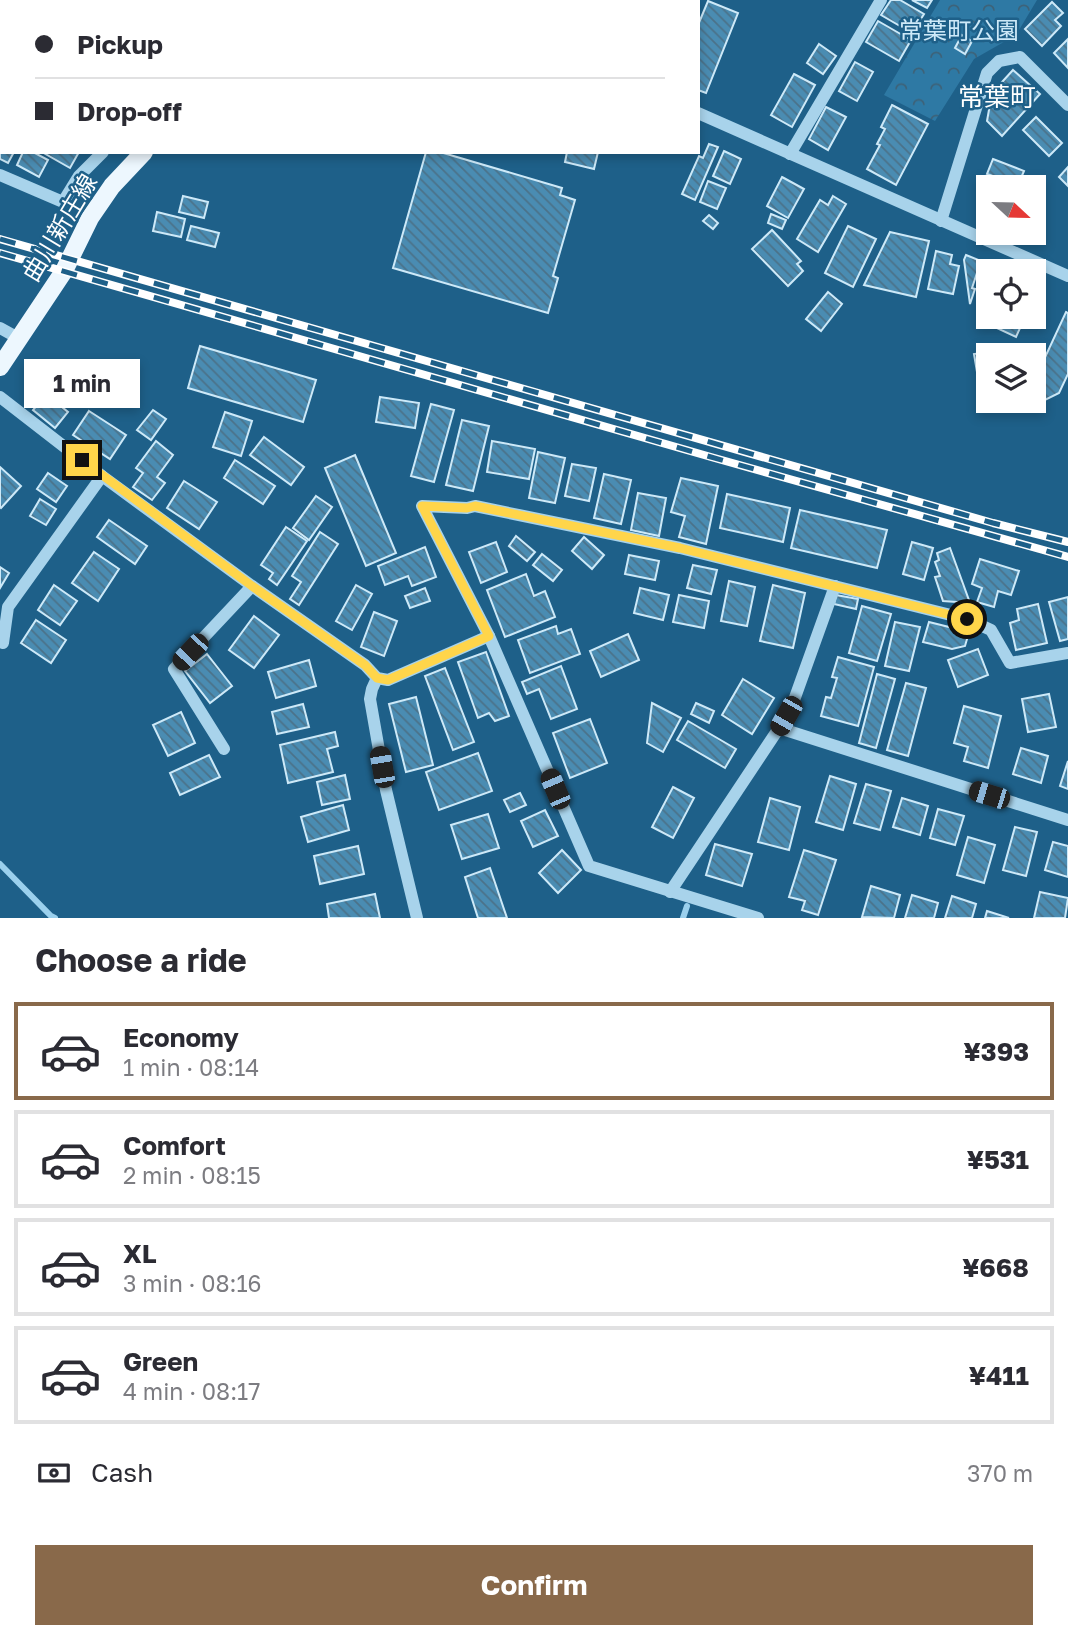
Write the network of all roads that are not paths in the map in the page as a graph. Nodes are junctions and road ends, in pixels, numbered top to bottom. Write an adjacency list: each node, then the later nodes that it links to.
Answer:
1 (881, 0): 6 (street)
2 (1068, 105): 8 (street)
3 (700, 114): 6 (street)
4 (101, 154): 7 (street)
5 (142, 154): 11 (main road, 曲川新庄線)
6 (790, 154): 8 (street)
7 (0, 176)
8 (941, 221): 9 (street)
9 (1068, 276)
10 (0, 328): 11 (street)
11 (20, 339): 12 (main road, 曲川新庄線)
12 (0, 367)
13 (0, 397): 14 (street)
14 (103, 476): 15 (street); 18 (street)
15 (252, 586): 20 (street); 22 (street)
16 (835, 586): 17 (street); 19 (street); 21 (street)
17 (489, 636): 20 (street); 24 (street)
18 (3, 643)
19 (1068, 653)
20 (377, 678): 25 (street)
21 (779, 728): 23 (street); 24 (street)
22 (224, 749)
23 (1068, 820)
24 (670, 892): 26 (street)
25 (416, 918)
26 (758, 918)

